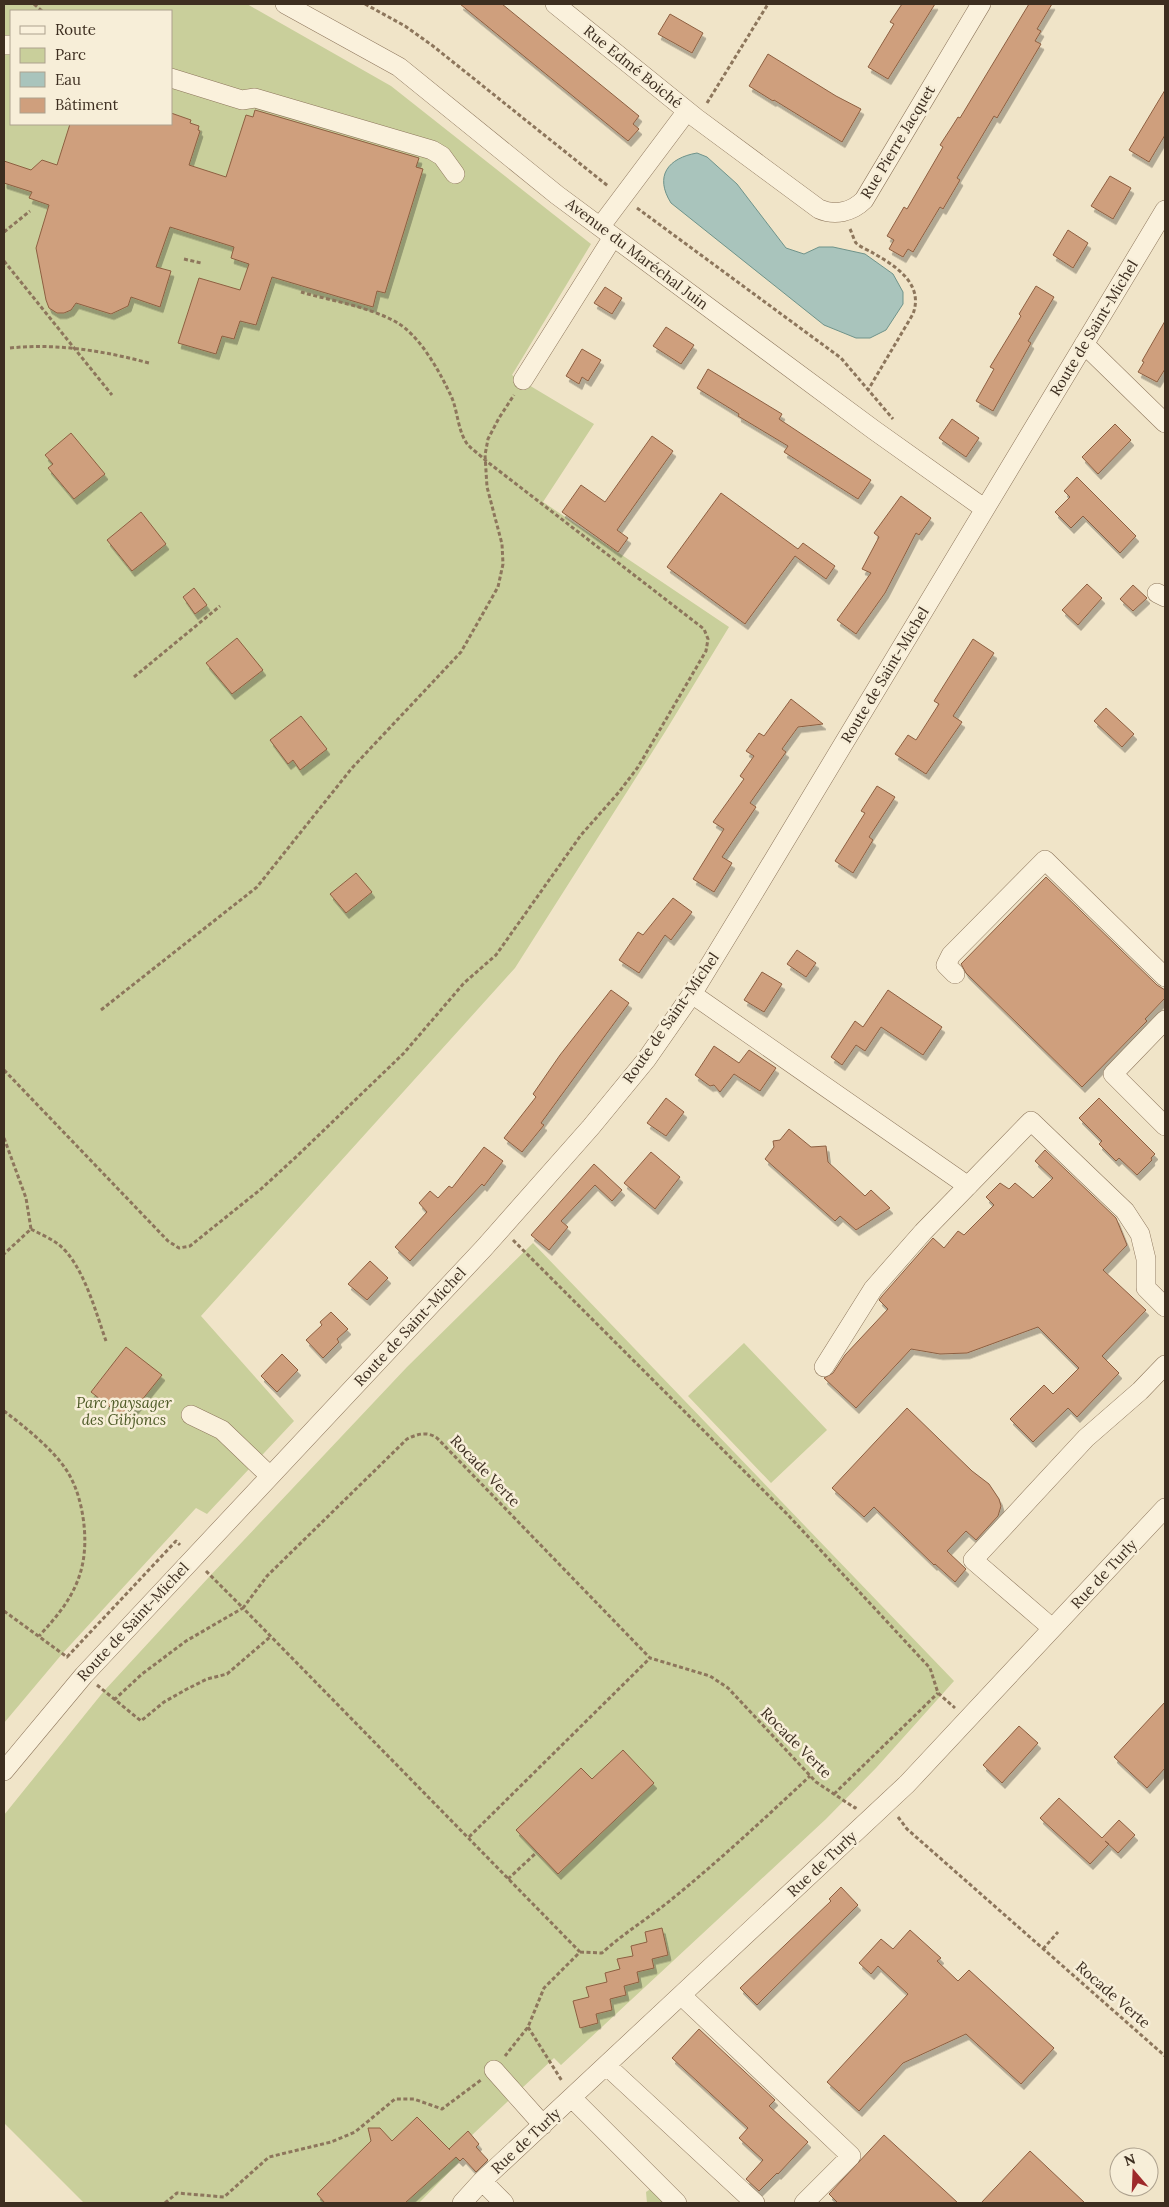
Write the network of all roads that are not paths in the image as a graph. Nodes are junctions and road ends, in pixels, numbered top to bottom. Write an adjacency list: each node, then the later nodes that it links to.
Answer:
1 (286, 4): 8 (street, Avenue du Maréchal Juin)
2 (555, 4): 5 (street, Rue Edmé Boiché)
3 (978, 5): 5 (street, Rue Pierre Jacquet)
4 (172, 78): 6 (street)
5 (687, 111): 8 (street)
6 (455, 174)
7 (1165, 210): 9 (street, Route de Saint-Michel)
8 (607, 232): 10 (street); 12 (street, Avenue du Maréchal Juin)
9 (1084, 344): 11 (street); 12 (street, Route de Saint-Michel)
10 (523, 380)
11 (1165, 423)
12 (986, 509): 15 (street, Route de Saint-Michel)
13 (955, 974): 14 (street)
14 (1165, 977)
15 (692, 994): 18 (street); 23 (street, Route de Saint-Michel)
16 (1165, 1020): 17 (street)
17 (1165, 1126)
18 (968, 1186): 19 (street); 21 (street)
19 (1165, 1307)
20 (1165, 1365): 25 (street)
21 (824, 1368)
22 (191, 1415): 23 (street)
23 (270, 1476): 26 (street, Route de Saint-Michel)
24 (1165, 1508): 25 (street, Rue de Turly)
25 (1052, 1628): 27 (street, Rue de Turly)
26 (4, 1771)
27 (682, 1996): 28 (street, Rue de Turly); 37 (street)
28 (607, 2066): 30 (street, Rue de Turly); 36 (street)
29 (494, 2070): 31 (street)
30 (572, 2098): 31 (street, Rue de Turly); 35 (street)
31 (543, 2126): 32 (street, Rue de Turly)
32 (482, 2182): 33 (street, Rue de Turly); 34 (street)
33 (462, 2203)
34 (504, 2203)
35 (677, 2203)
36 (755, 2203)
37 (804, 2203)

